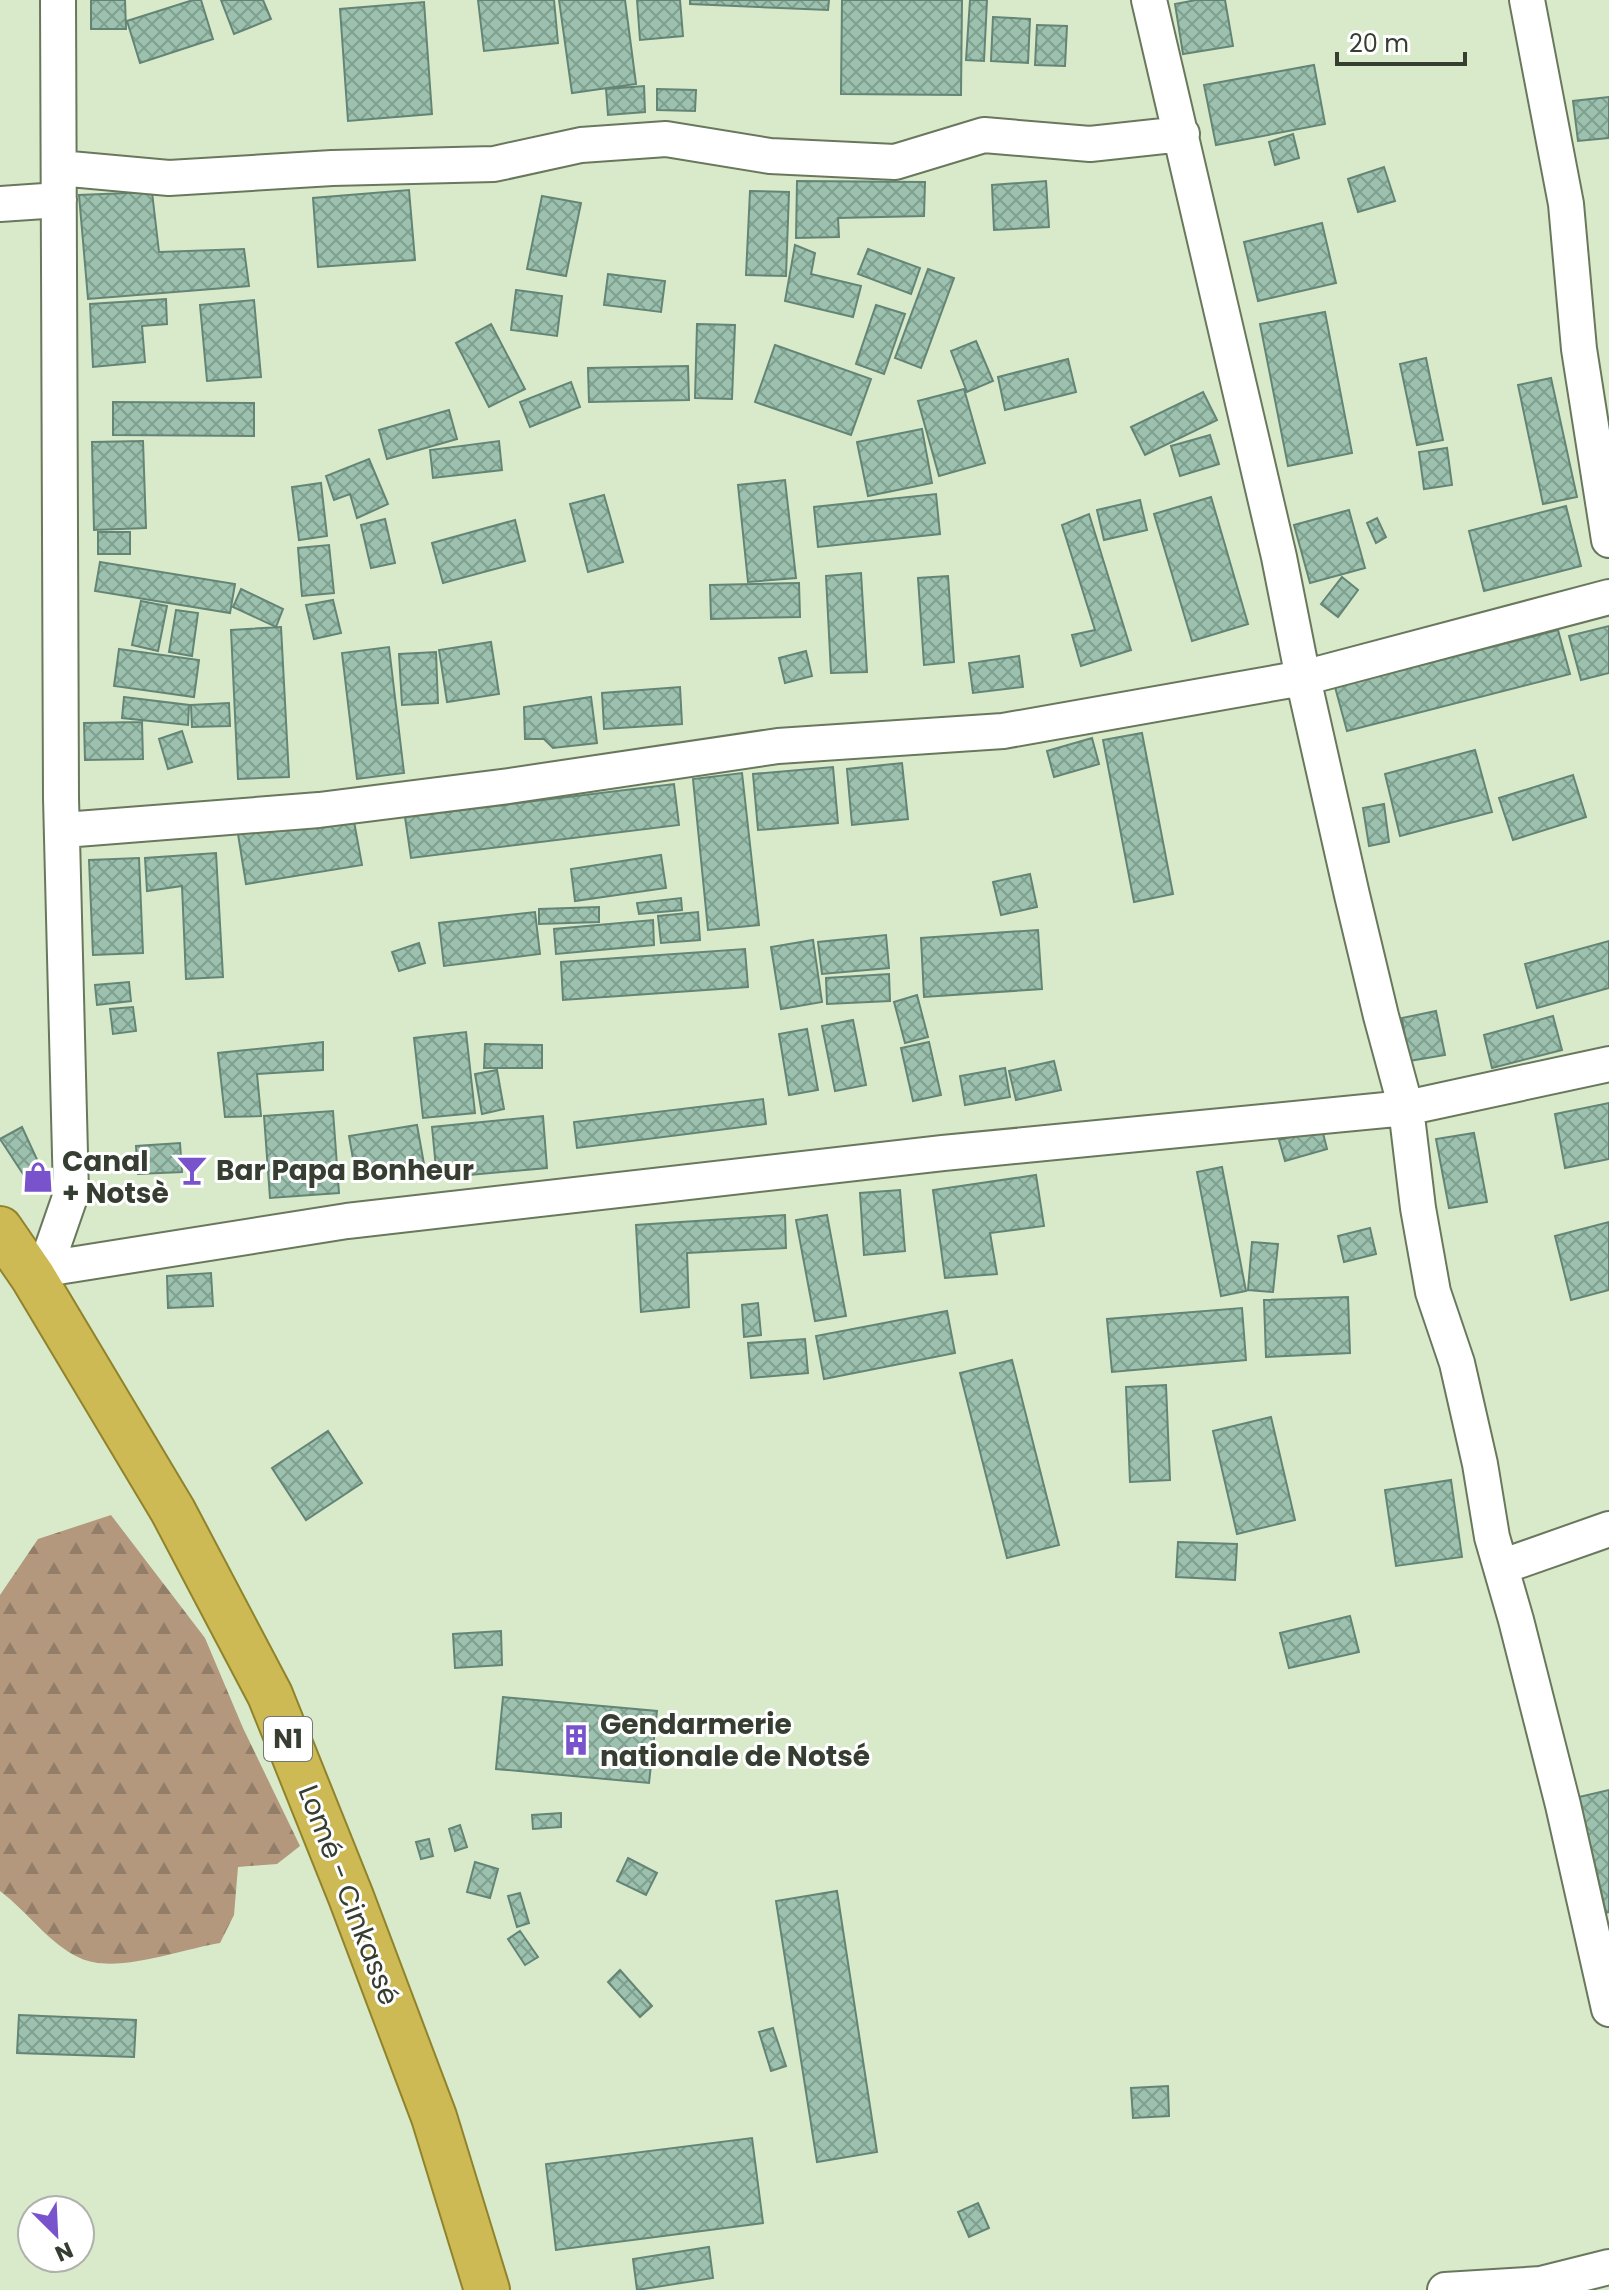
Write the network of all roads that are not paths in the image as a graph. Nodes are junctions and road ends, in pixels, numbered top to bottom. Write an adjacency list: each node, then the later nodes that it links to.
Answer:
1 (58, 0): 5 (street)
2 (1149, 0): 4 (street)
3 (1527, 0): 7 (street)
4 (1182, 134): 5 (street); 9 (street)
5 (59, 184): 6 (street); 10 (street)
6 (0, 204)
7 (1609, 540)
8 (1609, 597): 9 (street)
9 (1303, 678): 10 (street); 12 (street)
10 (64, 830): 14 (street)
11 (1609, 1064): 12 (street)
12 (1406, 1108): 14 (street); 16 (street)
13 (0, 1229): 14 (highway, Lomé - Cinkassé / N1)
14 (39, 1273): 19 (highway, Lomé - Cinkassé / N1)
15 (1609, 1529): 16 (street)
16 (1501, 1567): 17 (street)
17 (1609, 2009)
18 (1609, 2267): 20 (street)
19 (487, 2290)
20 (1445, 2290)

